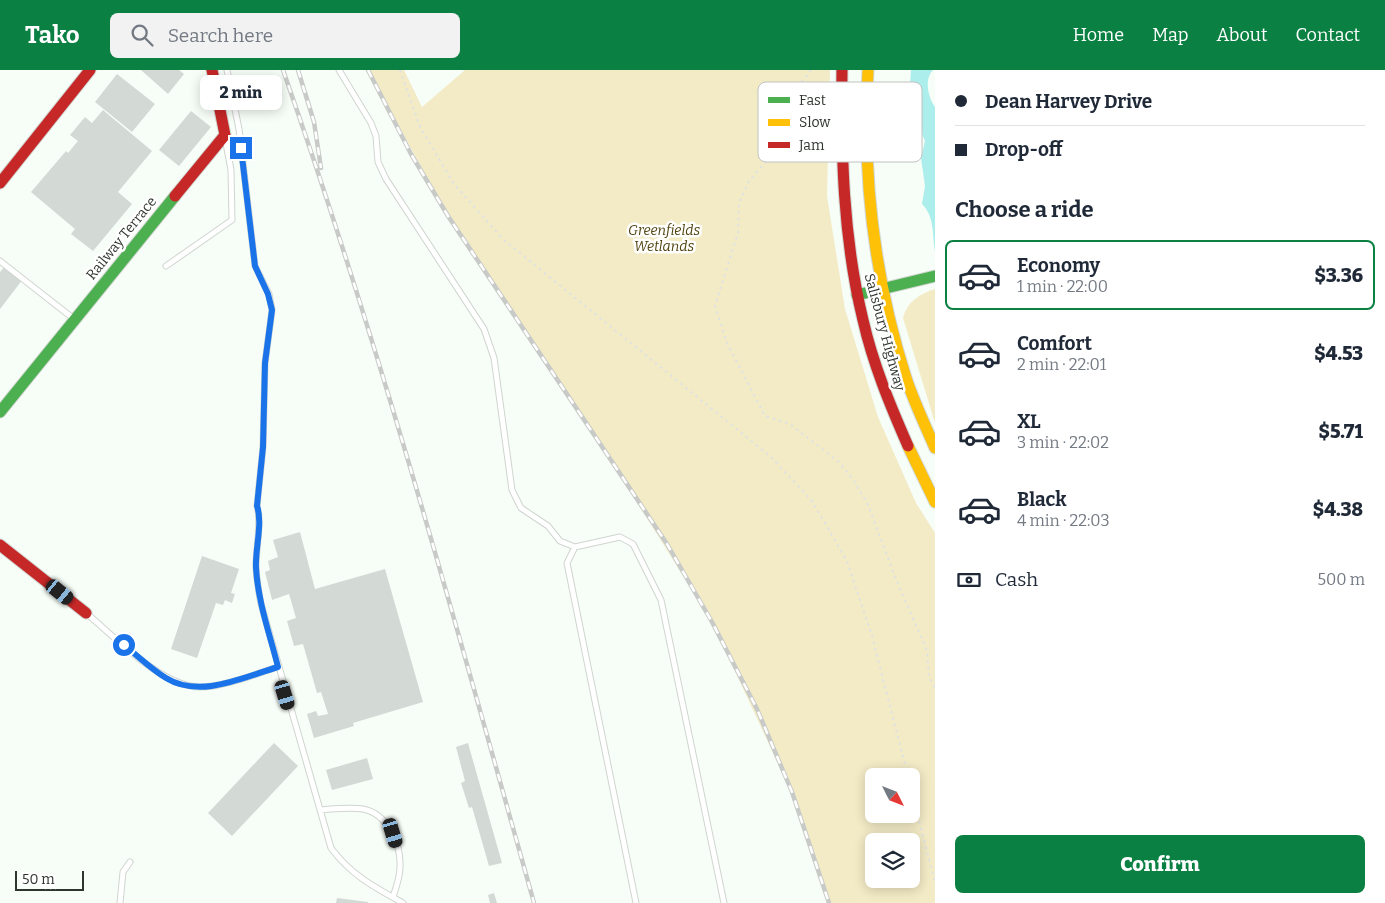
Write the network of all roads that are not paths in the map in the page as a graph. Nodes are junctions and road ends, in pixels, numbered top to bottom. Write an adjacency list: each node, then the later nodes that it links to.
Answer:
1 (90, 70): 8 (main road)
2 (212, 70): 5 (main road)
3 (227, 70): 21 (lane)
4 (339, 70): 19 (lane)
5 (225, 135): 10 (lane); 14 (main road, Railway Terrace)
6 (842, 162): 13 (main road, Salisbury Highway)
7 (867, 162): 12 (main road, Salisbury Highway)
8 (0, 182)
9 (0, 261): 14 (lane)
10 (166, 266)
11 (935, 276): 12 (main road)
12 (882, 288): 13 (main road); 16 (main road, Salisbury Highway)
13 (857, 295): 17 (main road, Salisbury Highway)
14 (75, 320): 15 (main road, Railway Terrace)
15 (0, 412)
16 (935, 448)
17 (935, 502)
18 (0, 544): 20 (main road)
19 (575, 547): 27 (lane); 28 (lane)
20 (86, 613): 21 (lane)
21 (278, 667): 22 (lane)
22 (320, 810): 24 (lane); 24 (lane)
23 (130, 862): 25 (lane)
24 (393, 897): 26 (lane)
25 (120, 903)
26 (403, 903)
27 (636, 903)
28 (724, 903)

